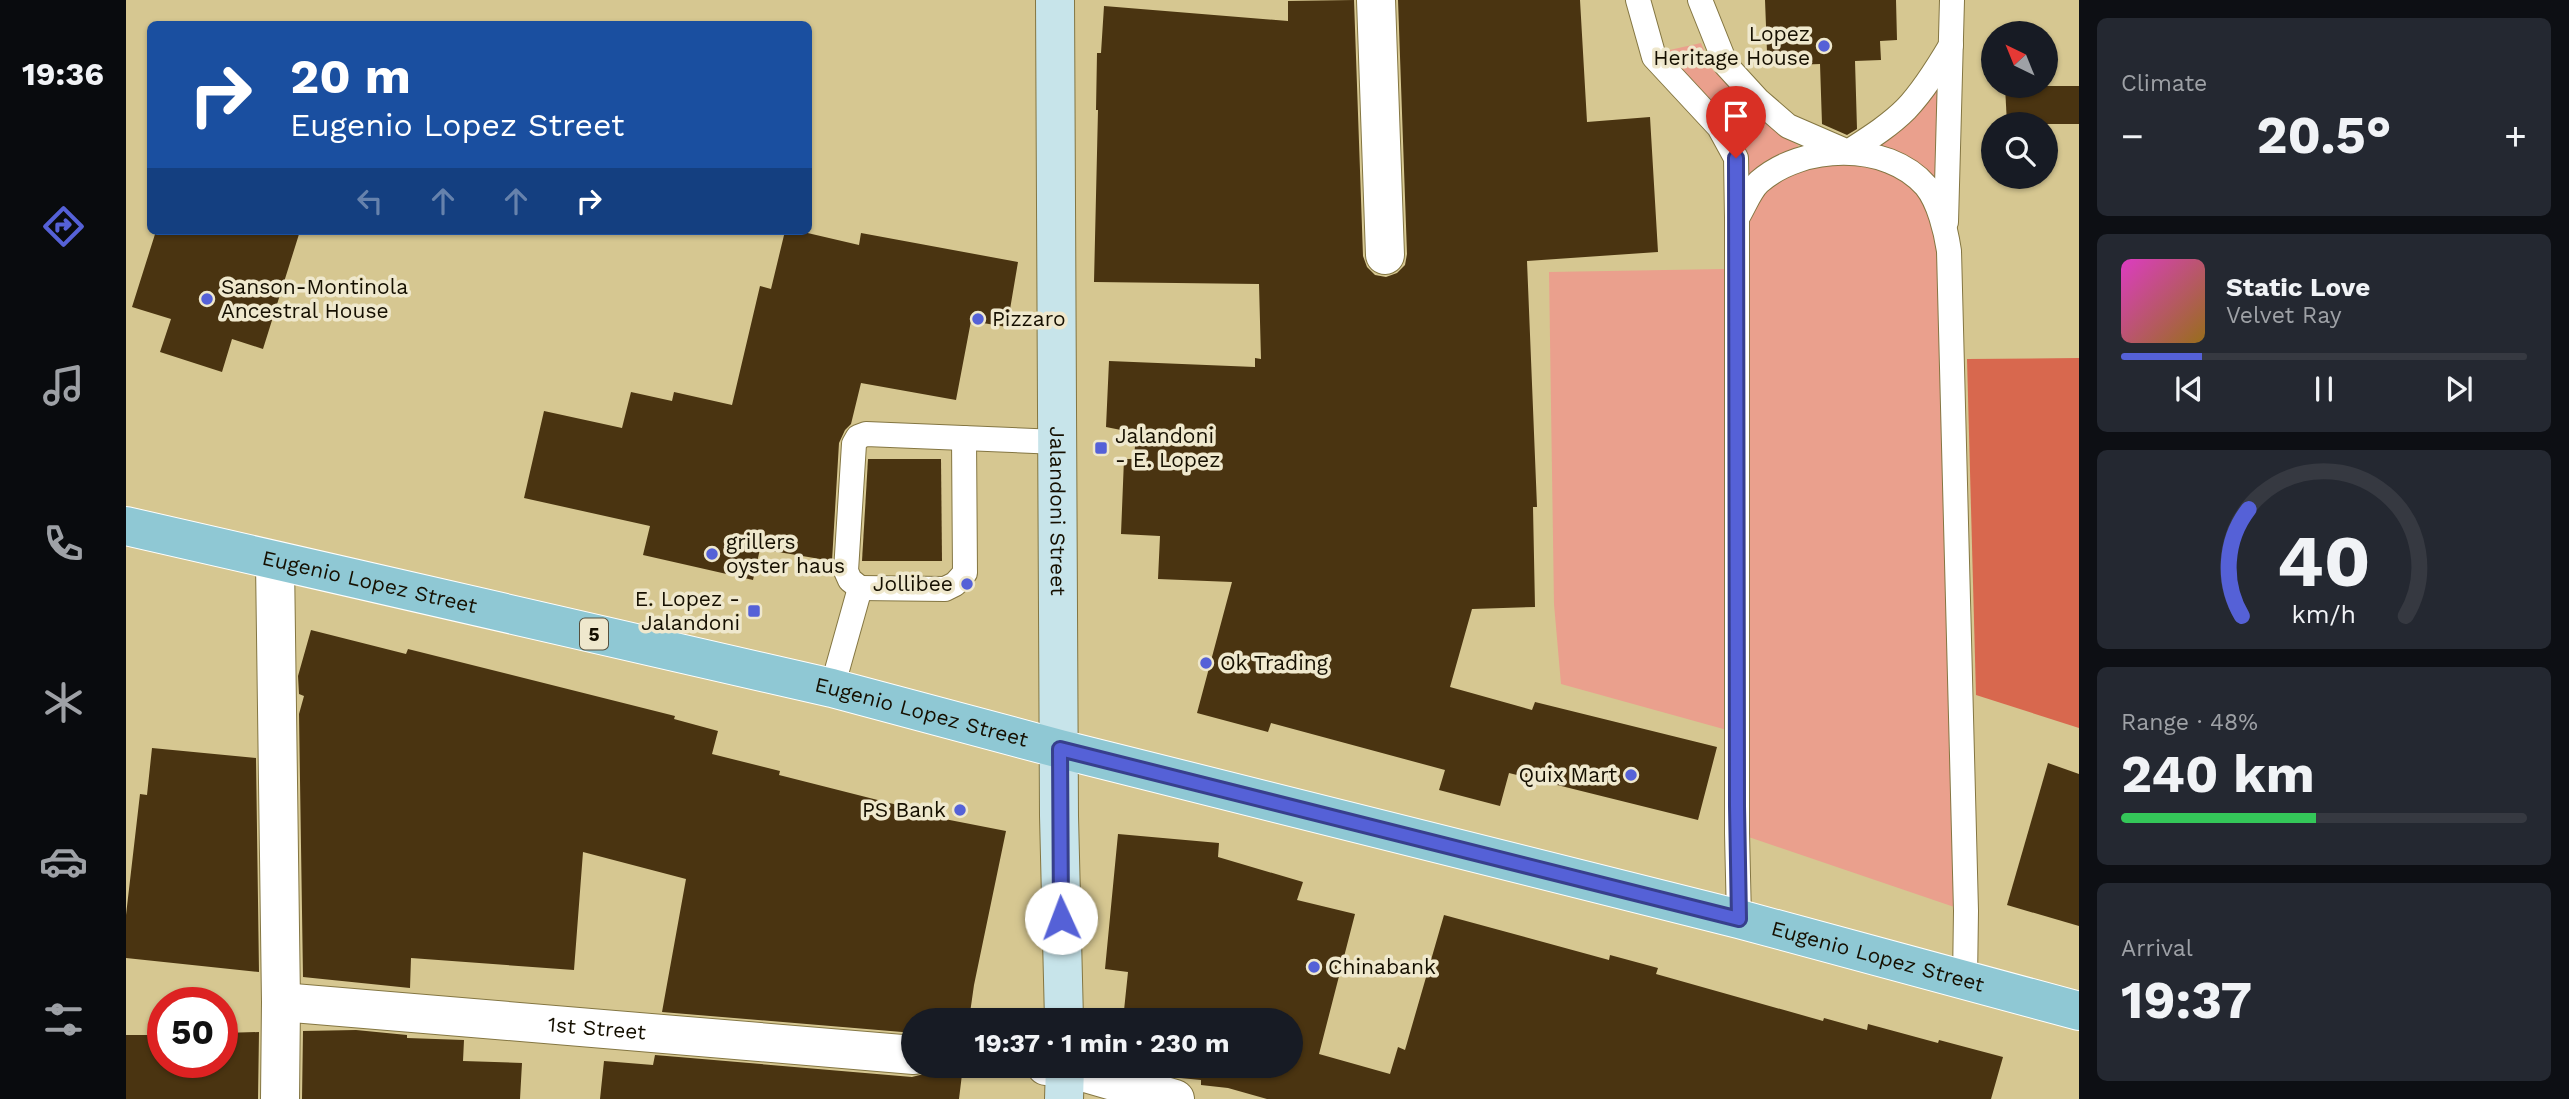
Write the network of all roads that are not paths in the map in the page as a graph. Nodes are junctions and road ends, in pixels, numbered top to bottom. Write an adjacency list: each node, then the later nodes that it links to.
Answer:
1 (1055, 0): 12 (main road, Jalandoni Street)
2 (1376, 0): 10 (street)
3 (1638, 0): 8 (lane)
4 (1700, 0): 7 (lane)
5 (1952, 0): 6 (lane)
6 (1951, 45): 7 (lane); 9 (lane)
7 (1847, 152): 8 (lane); 9 (lane)
8 (1737, 218): 18 (lane)
9 (1945, 226): 19 (lane)
10 (1385, 256)
11 (964, 438): 12 (lane); 15 (lane); 15 (lane)
12 (1058, 442): 17 (main road, Jalandoni Street)
13 (126, 526): 14 (main road, Eugenio Lopez Street / 5)
14 (275, 562): 16 (main road, Eugenio Lopez Street / 5); 20 (street)
15 (860, 587): 16 (lane)
16 (832, 688): 17 (main road, Eugenio Lopez Street / 5)
17 (1060, 749): 18 (main road, Eugenio Lopez Street / 5); 21 (main road, Jalandoni Street)
18 (1739, 919): 19 (main road, Eugenio Lopez Street / 5)
19 (1965, 980): 22 (main road, Eugenio Lopez Street / 5)
20 (281, 1002): 23 (street, 1st Street); 25 (street)
21 (1064, 1008)
22 (2079, 1011)
23 (901, 1054)
24 (1078, 1078): 26 (street)
25 (280, 1099)
26 (1175, 1099)

